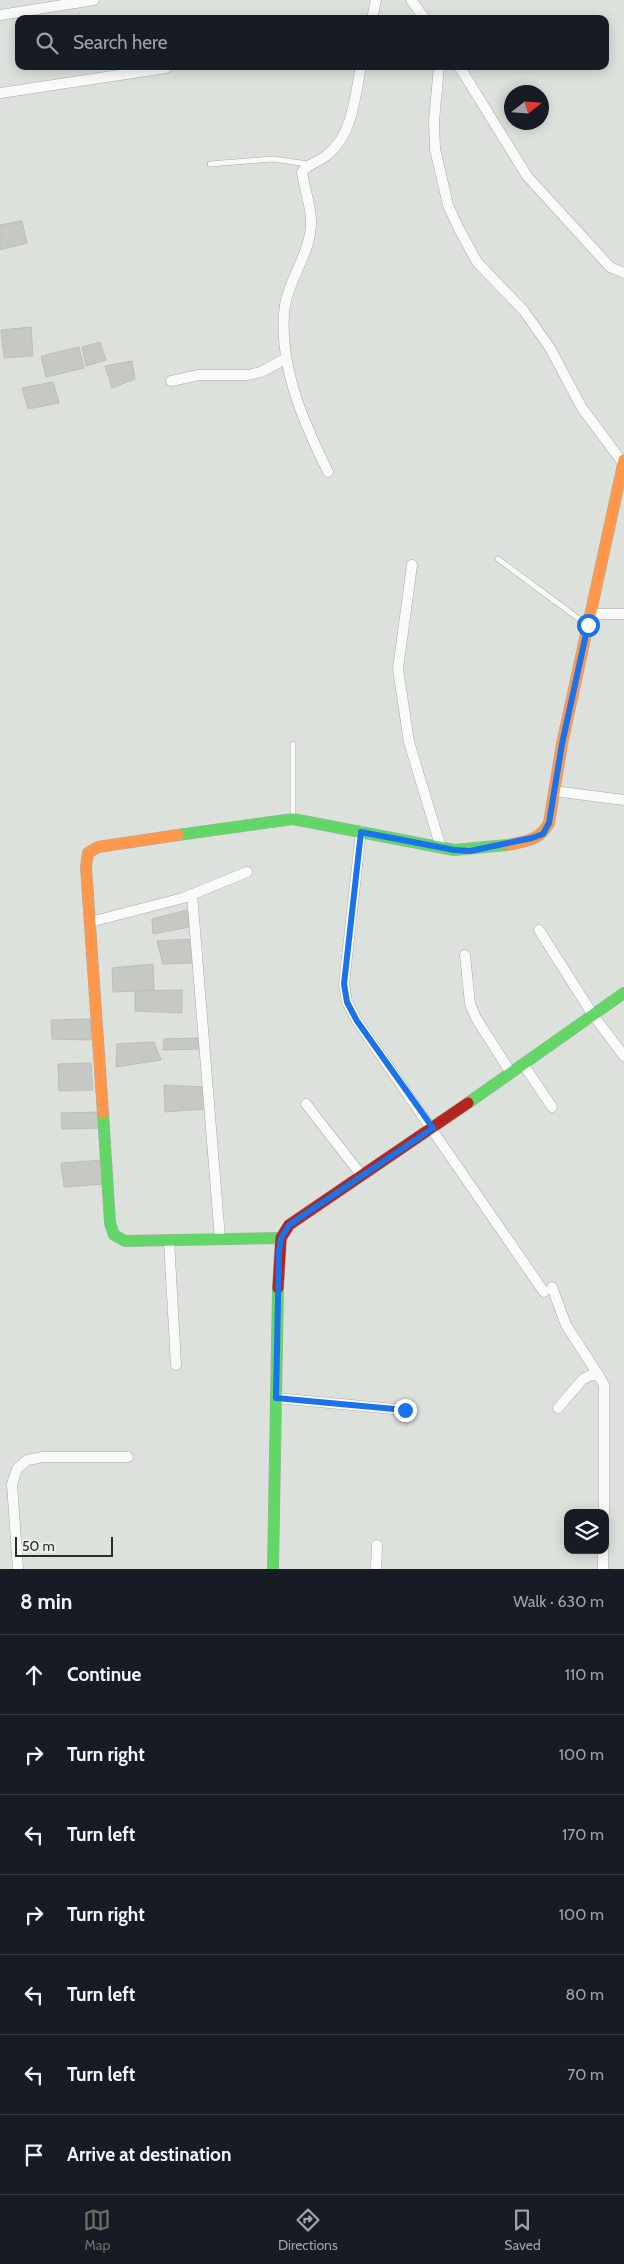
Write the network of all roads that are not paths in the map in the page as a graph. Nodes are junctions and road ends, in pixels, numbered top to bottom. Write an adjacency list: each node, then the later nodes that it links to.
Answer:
1 (94, 0): 4 (street)
2 (376, 0): 5 (street)
3 (411, 0): 6 (street)
4 (0, 15)
5 (373, 15)
6 (422, 15)
7 (153, 70): 11 (street)
8 (360, 70): 13 (street)
9 (439, 70): 17 (street)
10 (462, 70): 14 (street)
11 (0, 93)
12 (210, 164): 13 (lane)
13 (308, 164): 15 (street)
14 (624, 273)
15 (285, 359): 16 (street); 18 (street)
16 (171, 381)
17 (624, 462): 22 (street)
18 (328, 472)
19 (498, 559): 22 (lane)
20 (412, 565): 28 (street)
21 (624, 614): 22 (street)
22 (589, 620): 24 (street)
23 (292, 744): 26 (lane)
24 (554, 791): 25 (street); 28 (street)
25 (624, 800)
26 (292, 819): 27 (street); 31 (street)
27 (361, 832): 28 (street); 41 (street)
28 (441, 848)
29 (246, 872): 30 (street)
30 (192, 894): 31 (street); 44 (street)
31 (90, 922): 45 (street)
32 (539, 930): 35 (street)
33 (464, 955): 38 (street)
34 (624, 992): 35 (street)
35 (593, 1015): 36 (street); 37 (street)
36 (624, 1056)
37 (523, 1064): 38 (street); 40 (street)
38 (511, 1073): 41 (street)
39 (306, 1104): 42 (street)
40 (552, 1108)
41 (433, 1128): 42 (street); 47 (street)
42 (362, 1176): 43 (street)
43 (281, 1238): 44 (street); 48 (street)
44 (220, 1239): 45 (street)
45 (169, 1240): 46 (street)
46 (176, 1365)
47 (599, 1376): 49 (street); 52 (street)
48 (276, 1398): 50 (street); 56 (street)
49 (558, 1408)
50 (405, 1410)
51 (128, 1457): 55 (street)
52 (604, 1509)
53 (377, 1544): 57 (street)
54 (603, 1554): 58 (street)
55 (18, 1569)
56 (272, 1569)
57 (376, 1569)
58 (603, 1569)

